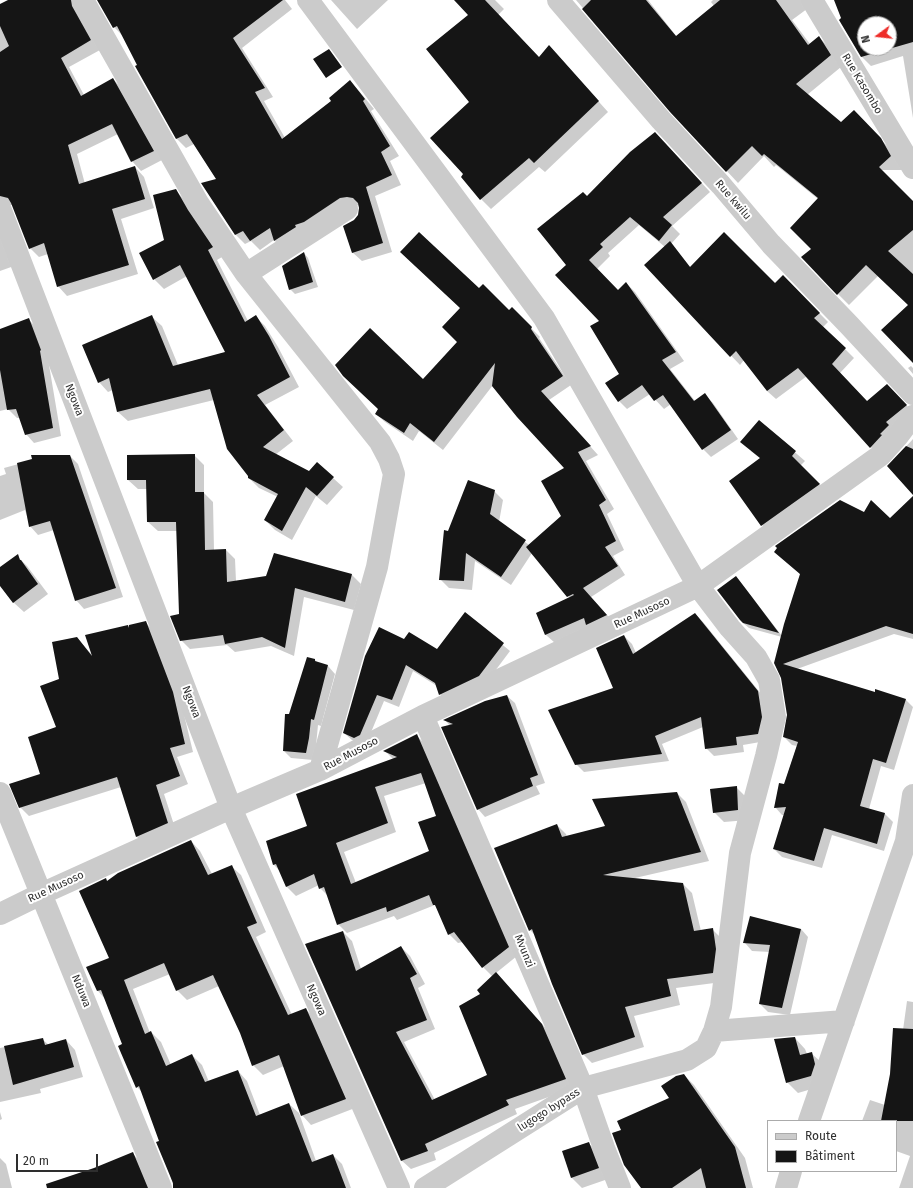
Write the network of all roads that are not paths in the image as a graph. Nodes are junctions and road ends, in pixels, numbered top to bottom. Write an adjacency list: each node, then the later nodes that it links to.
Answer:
1 (83, 0): 8 (street)
2 (308, 0): 11 (street)
3 (558, 0): 9 (street, Rue kwilu)
4 (812, 0): 5 (street, Rue Kasombo)
5 (913, 168)
6 (0, 208): 16 (street, Ngowa)
7 (347, 209): 8 (street)
8 (246, 274): 13 (street)
9 (913, 394)
10 (913, 416): 11 (street, Rue Musoso)
11 (698, 586): 12 (street, Rue Musoso); 20 (street)
12 (423, 716): 13 (street, Rue Musoso); 21 (street, Mvunzi)
13 (320, 770): 16 (street, Rue Musoso)
14 (0, 793): 17 (street, Nduwa)
15 (913, 795): 19 (street)
16 (231, 808): 17 (street, Rue Musoso); 25 (street, Ngowa)
17 (41, 894): 18 (street, Rue Musoso); 24 (street, Nduwa)
18 (0, 914)
19 (844, 1021): 20 (street); 22 (street)
20 (710, 1039): 21 (street, lugogo bypass)
21 (583, 1088): 26 (street, lugogo bypass); 27 (street, Mvunzi)
22 (809, 1120)
23 (792, 1172): 28 (street)
24 (161, 1188)
25 (399, 1188)
26 (425, 1188)
27 (620, 1188)
28 (786, 1188)

